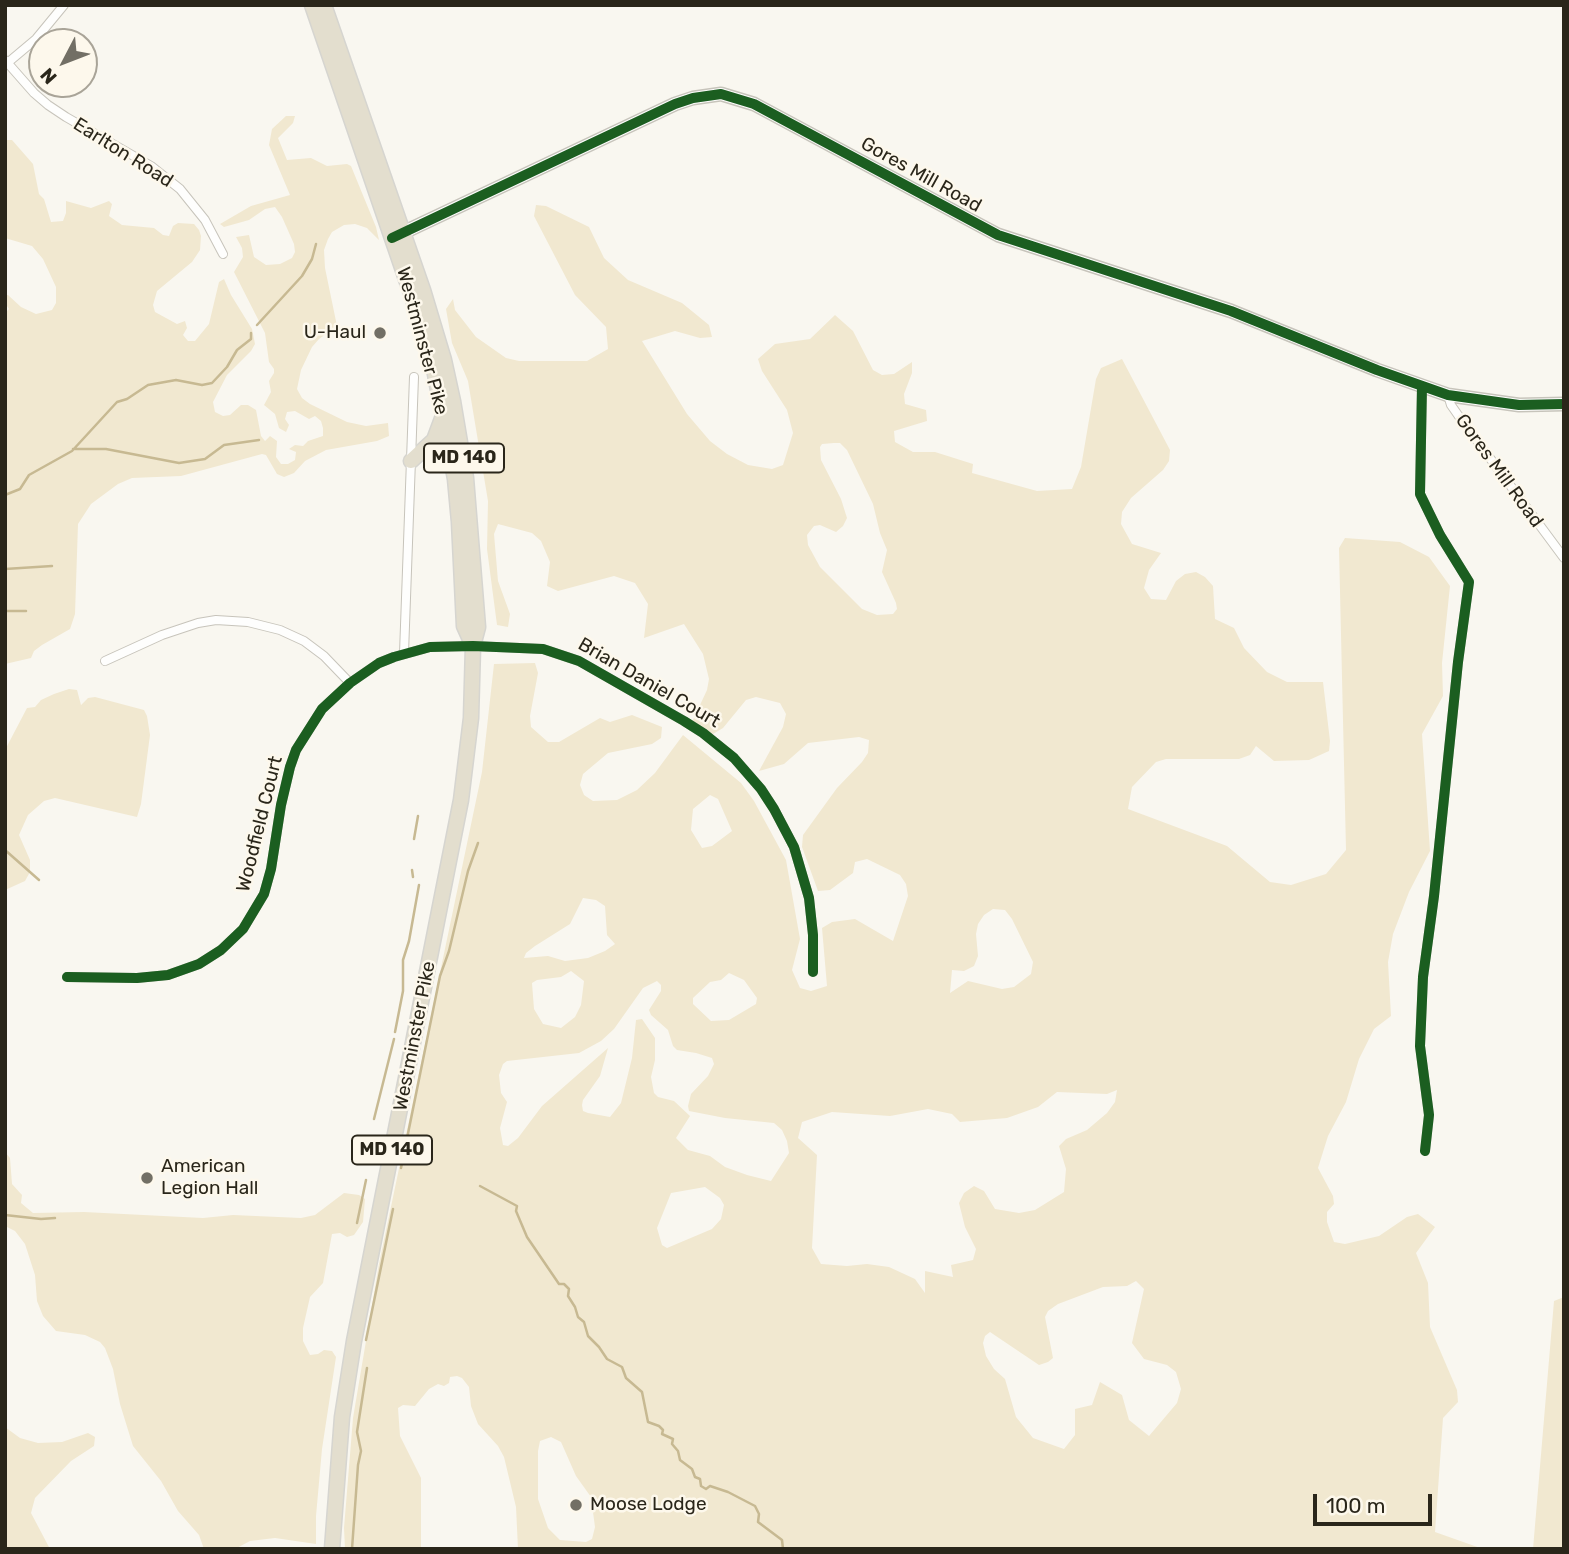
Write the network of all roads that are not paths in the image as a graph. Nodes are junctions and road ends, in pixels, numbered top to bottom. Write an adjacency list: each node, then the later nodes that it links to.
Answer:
1 (64, 5): 4 (street)
2 (312, 5): 5 (highway, Westminster Pike / MD 140)
3 (324, 5): 5 (highway, Westminster Pike / MD 140)
4 (6, 63): 6 (street, Earlton Road)
5 (398, 234): 8 (street, Gores Mill Road); 11 (highway, Westminster Pike / MD 140); 14 (highway, Westminster Pike / MD 140)
6 (223, 254)
7 (414, 377): 12 (street)
8 (1422, 386): 9 (street, Gores Mill Road); 20 (street)
9 (1448, 395): 10 (street); 13 (street, Gores Mill Road)
10 (1564, 404)
11 (443, 415): 12 (highway); 14 (highway, Westminster Pike / MD 140)
12 (411, 461): 15 (street)
13 (1564, 558)
14 (473, 646): 15 (street, Woodfield Court); 18 (street, Brian Daniel Court); 21 (highway, Westminster Pike / MD 140)
15 (404, 653): 17 (street, Woodfield Court)
16 (104, 661): 17 (street)
17 (349, 683): 19 (street, Woodfield Court)
18 (813, 972)
19 (67, 977)
20 (1425, 1151)
21 (332, 1549)

